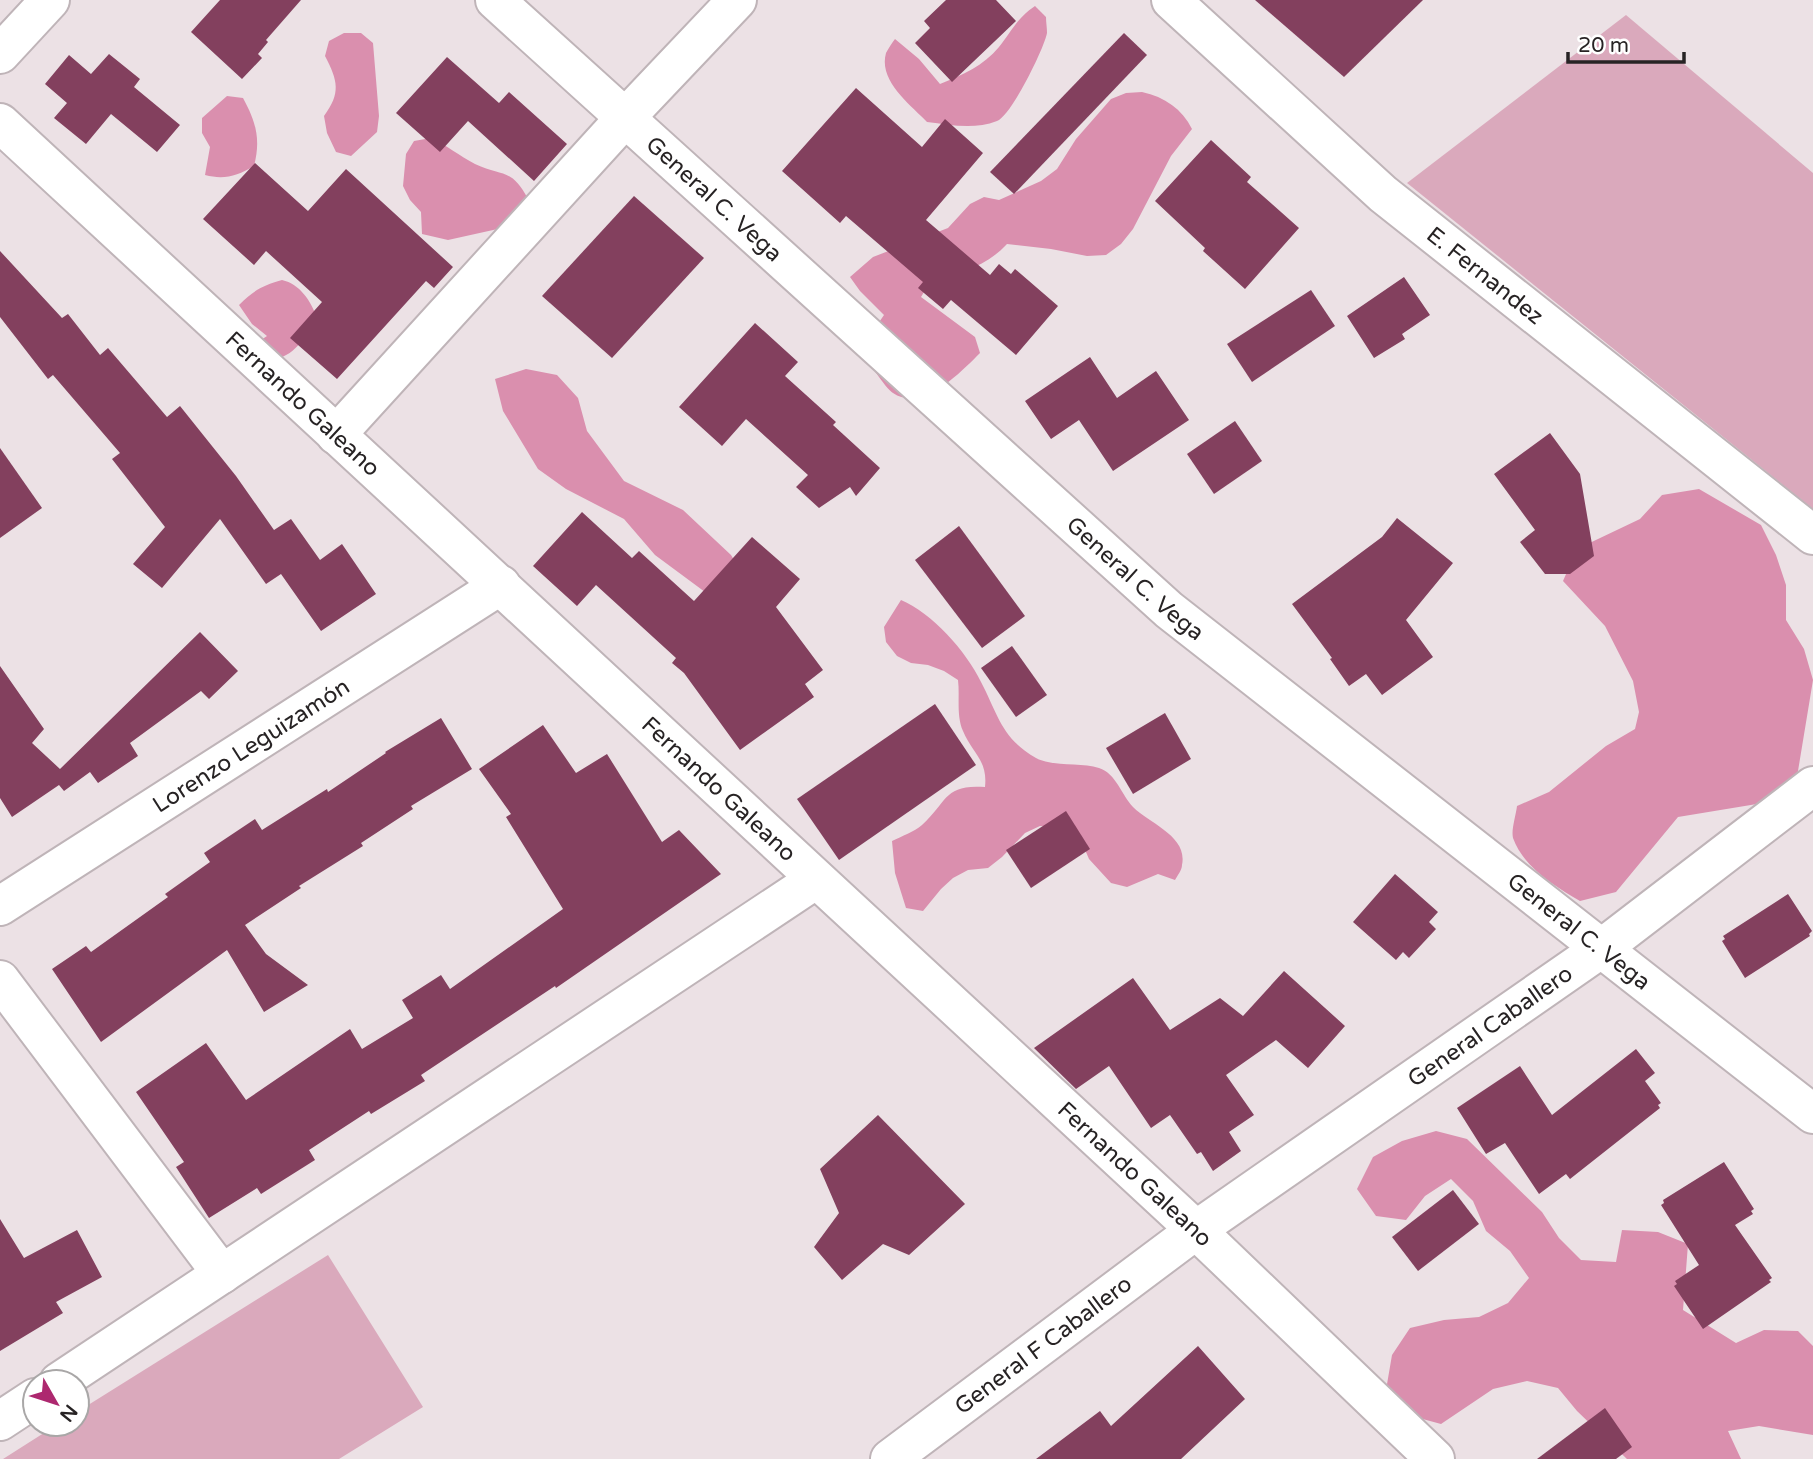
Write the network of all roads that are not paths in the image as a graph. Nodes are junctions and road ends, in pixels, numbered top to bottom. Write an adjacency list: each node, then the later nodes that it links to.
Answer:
1 (50, 0): 5 (street)
2 (495, 0): 6 (street, General C. Vega)
3 (737, 0): 6 (street)
4 (1171, 0): 9 (street, E. Fernandez)
5 (0, 54)
6 (625, 118): 8 (street); 14 (street, General C. Vega)
7 (0, 123): 8 (street, Fernando Galeano)
8 (336, 435): 10 (street, Fernando Galeano)
9 (1813, 535)
10 (501, 585): 12 (street, Fernando Galeano); 13 (street, Lorenzo Leguizamón)
11 (1813, 786): 14 (street, General Caballero)
12 (815, 880): 17 (street, Fernando Galeano); 18 (street)
13 (0, 906)
14 (1602, 948): 16 (street, General C. Vega); 17 (street, General Caballero)
15 (0, 980): 18 (street)
16 (1813, 1114)
17 (1196, 1230): 22 (street, General F Caballero); 23 (street, Fernando Galeano)
18 (222, 1274): 19 (street)
19 (81, 1368)
20 (21, 1407): 21 (street)
21 (0, 1421)
22 (890, 1459)
23 (1435, 1459)

